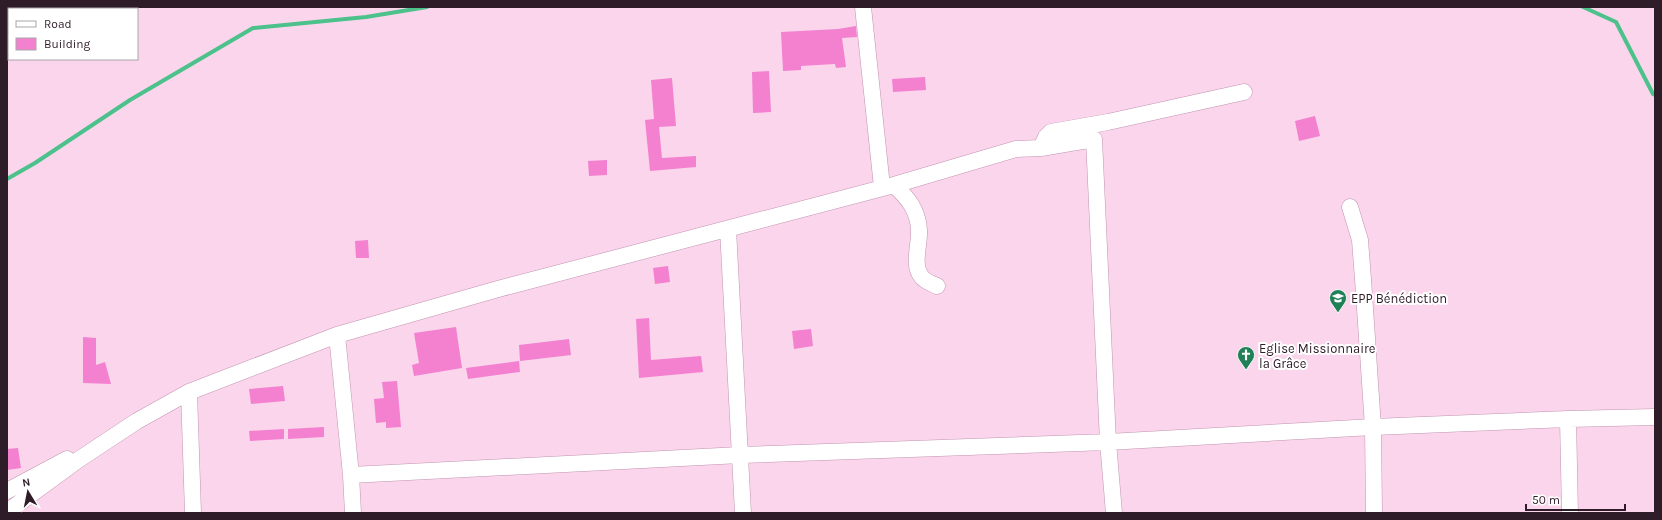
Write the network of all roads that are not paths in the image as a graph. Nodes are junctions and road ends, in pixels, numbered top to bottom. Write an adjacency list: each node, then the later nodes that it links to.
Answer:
1 (863, 7): 4 (street)
2 (1244, 92): 3 (street)
3 (1041, 148): 4 (street); 14 (street)
4 (888, 186): 6 (street); 7 (street)
5 (1350, 207): 12 (street)
6 (728, 229): 8 (street); 15 (street)
7 (937, 286)
8 (337, 335): 9 (street); 16 (street)
9 (188, 392): 13 (street); 19 (street)
10 (1655, 417): 11 (street)
11 (1568, 419): 12 (street); 24 (street)
12 (1374, 427): 14 (street); 23 (street)
13 (124, 430): 17 (street); 18 (street)
14 (1108, 442): 15 (street); 22 (street)
15 (740, 455): 16 (street); 21 (street)
16 (351, 475): 20 (street)
17 (7, 491)
18 (7, 512)
19 (193, 513)
20 (352, 513)
21 (743, 513)
22 (1114, 513)
23 (1374, 513)
24 (1570, 513)

